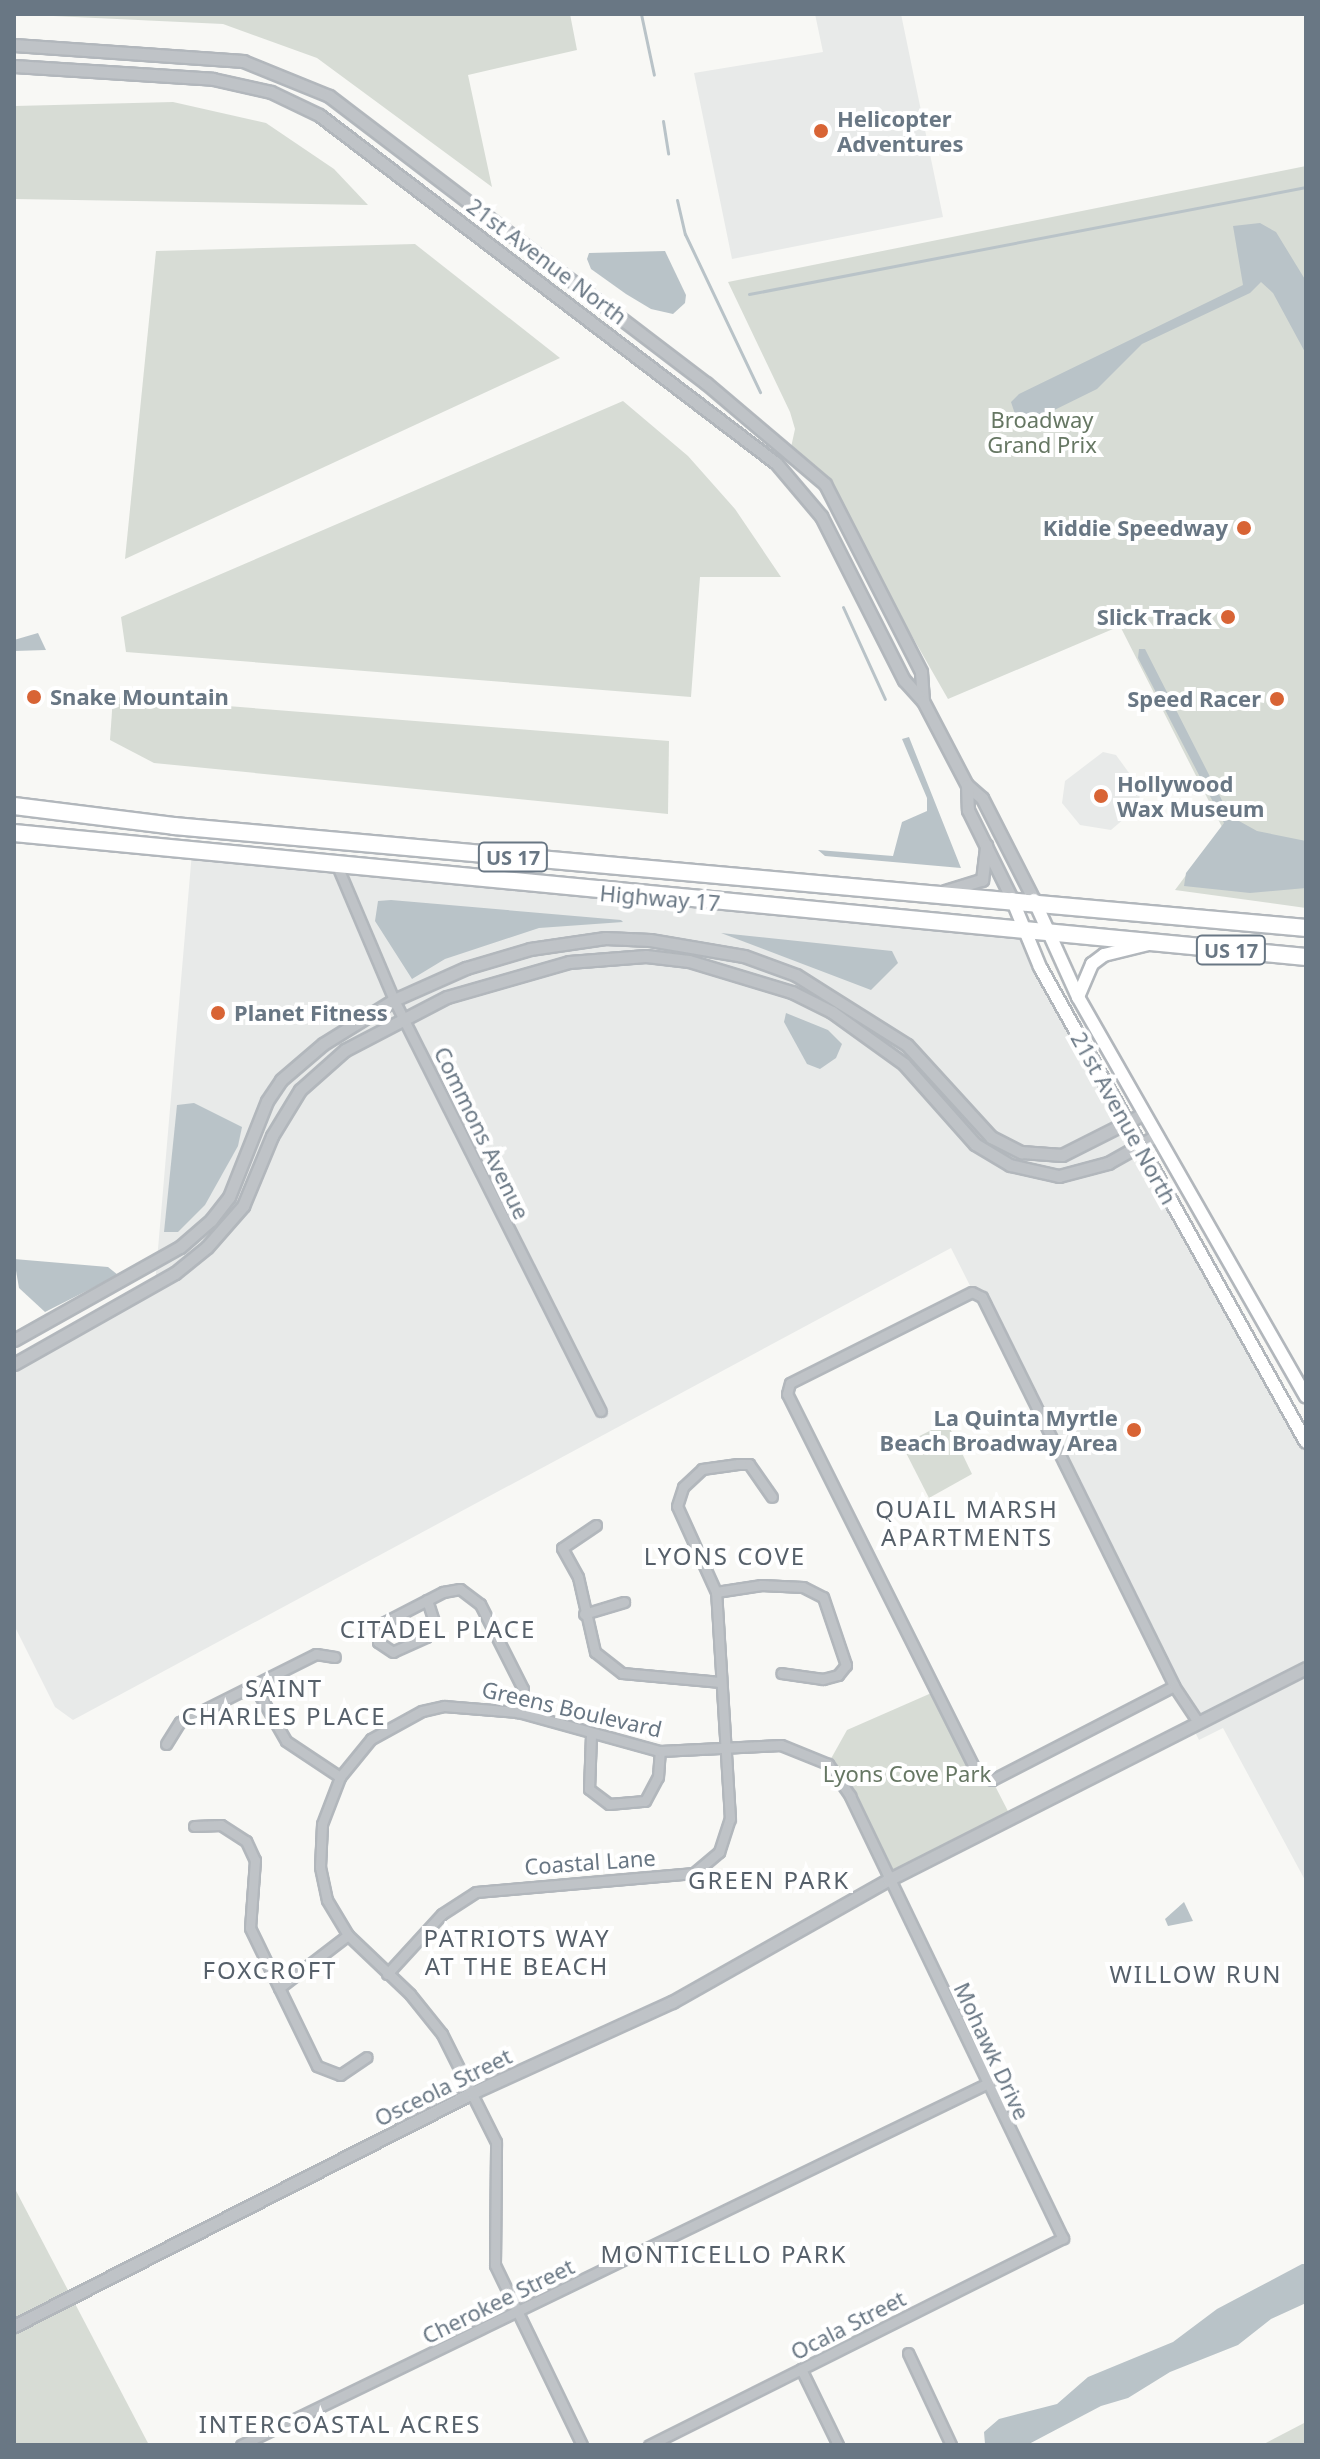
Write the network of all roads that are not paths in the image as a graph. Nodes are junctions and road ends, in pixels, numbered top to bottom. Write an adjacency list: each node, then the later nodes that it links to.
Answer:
1 (14, 45): 3 (street, 21st Avenue North)
2 (14, 66): 3 (street, 21st Avenue North)
3 (923, 701): 4 (street, 21st Avenue North)
4 (967, 785): 7 (street, 21st Avenue North); 11 (street, 21st Avenue North)
5 (14, 806): 9 (highway, Highway 17 / US 17)
6 (14, 833): 8 (highway, Highway 17 / US 17)
7 (985, 840): 9 (street); 10 (street, 21st Avenue North)
8 (338, 868): 13 (highway, Highway 17 / US 17); 18 (street, Commons Avenue)
9 (926, 894): 10 (highway, Highway 17 / US 17)
10 (1012, 899): 11 (highway, Highway 17 / US 17); 13 (main road, 21st Avenue North)
11 (1034, 900): 12 (highway, Highway 17 / US 17); 14 (main road, 21st Avenue North)
12 (1306, 928)
13 (1025, 930): 14 (highway, Highway 17 / US 17); 21 (main road, 21st Avenue North)
14 (1046, 932): 15 (highway, Highway 17 / US 17); 17 (main road, 21st Avenue North)
15 (1157, 942): 16 (highway, Highway 17 / US 17); 17 (main road)
16 (1306, 957)
17 (1078, 997): 20 (main road, 21st Avenue North)
18 (394, 1000): 19 (street, Commons Avenue); 21 (street); 24 (street)
19 (403, 1016): 23 (street); 25 (street); 27 (street, Commons Avenue)
20 (1143, 1114): 21 (street); 22 (main road, 21st Avenue North)
21 (1127, 1124): 23 (main road, 21st Avenue North)
22 (1156, 1136): 23 (street); 26 (main road, 21st Avenue North)
23 (1138, 1145): 28 (main road, 21st Avenue North)
24 (14, 1340)
25 (14, 1364)
26 (1306, 1396)
27 (601, 1411)
28 (1306, 1442)
29 (772, 1497): 31 (street)
30 (596, 1525): 34 (street)
31 (716, 1592): 37 (street); 38 (street, Coastal Lane)
32 (427, 1600): 32 (street); 41 (street)
33 (624, 1602): 34 (street)
34 (584, 1614): 38 (street)
35 (335, 1657): 40 (street)
36 (1306, 1668): 42 (street)
37 (781, 1673)
38 (721, 1682): 45 (street, Coastal Lane)
39 (1174, 1686): 39 (street); 42 (street)
40 (255, 1687): 44 (street); 47 (street)
41 (518, 1712): 43 (street, Greens Boulevard); 47 (street, Greens Boulevard)
42 (1198, 1722): 49 (street)
43 (591, 1735): 46 (street, Greens Boulevard); 46 (street)
44 (166, 1744)
45 (729, 1750): 46 (street, Greens Boulevard); 49 (street, Greens Boulevard); 51 (street, Coastal Lane)
46 (660, 1751)
47 (340, 1777): 50 (street, Greens Boulevard)
48 (194, 1826): 52 (street)
49 (888, 1880): 54 (street, Mohawk Drive); 55 (street, Osceola Street)
50 (348, 1935): 51 (street, Greens Boulevard); 52 (street)
51 (387, 1974): 55 (street, Greens Boulevard)
52 (279, 1988): 53 (street)
53 (367, 2057)
54 (986, 2084): 56 (street, Mohawk Drive); 57 (street, Cherokee Street)
55 (472, 2093): 57 (street); 58 (street, Osceola Street)
56 (1063, 2238): 60 (street, Ocala Street)
57 (515, 2312): 61 (street, Cherokee Street); 62 (street)
58 (14, 2326)
59 (908, 2353): 65 (street)
60 (801, 2369): 63 (street, Ocala Street); 64 (street)
61 (241, 2445)
62 (582, 2445)
63 (649, 2445)
64 (838, 2445)
65 (951, 2445)

